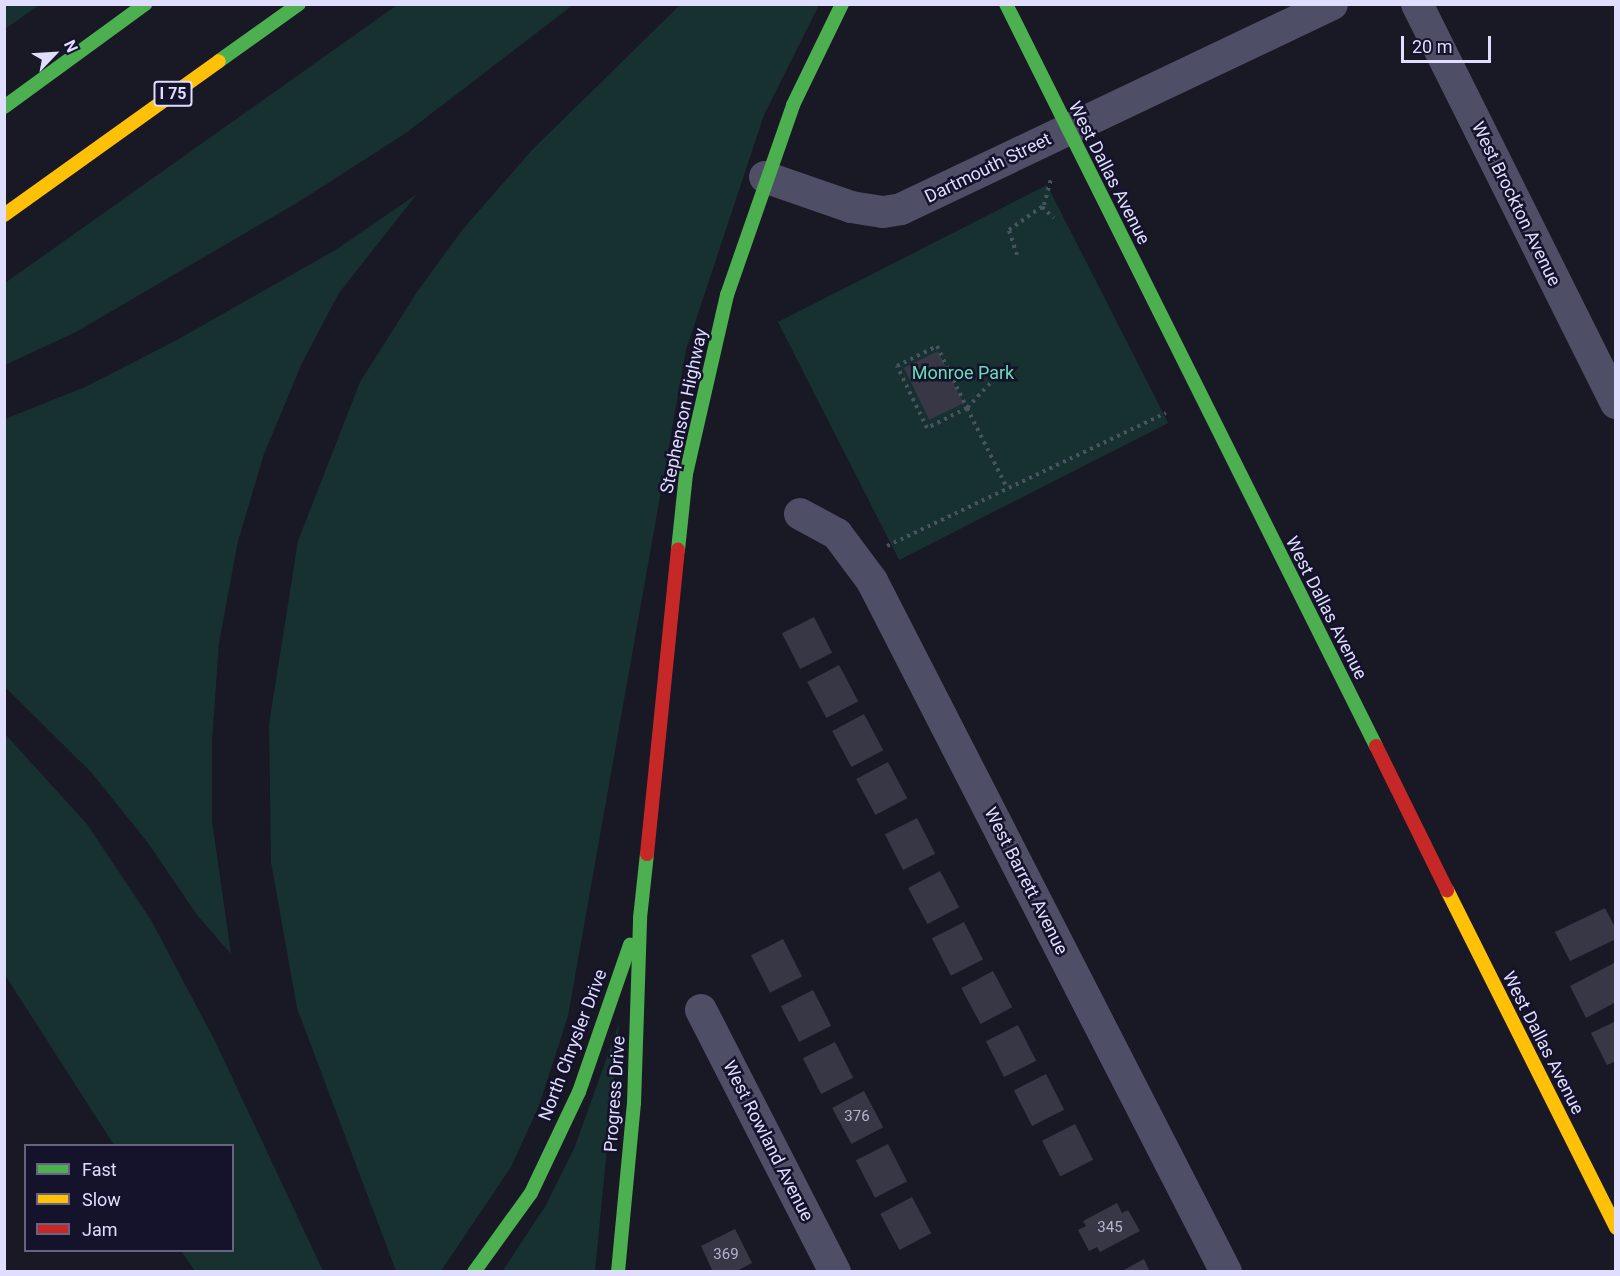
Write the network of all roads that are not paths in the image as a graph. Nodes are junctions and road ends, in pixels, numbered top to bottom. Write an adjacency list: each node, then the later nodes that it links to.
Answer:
1 (145, 4): 7 (main road)
2 (299, 4): 10 (main road, I 75)
3 (842, 4): 9 (main road, Stephenson Highway)
4 (1006, 4): 8 (main road, West Dallas Avenue)
5 (1332, 4): 8 (street, Dartmouth Street)
6 (1418, 4): 11 (street, West Brockton Avenue)
7 (4, 107)
8 (1067, 130): 9 (street, Dartmouth Street); 15 (main road, West Dallas Avenue)
9 (765, 177): 13 (main road, Stephenson Highway)
10 (4, 215)
11 (1616, 403)
12 (800, 514): 19 (street, West Barrett Avenue)
13 (640, 918): 16 (main road, North Chrysler Drive); 17 (main road, Progress Drive)
14 (701, 1010): 18 (street, West Rowland Avenue)
15 (1616, 1228)
16 (474, 1272)
17 (618, 1272)
18 (835, 1272)
19 (1226, 1272)

